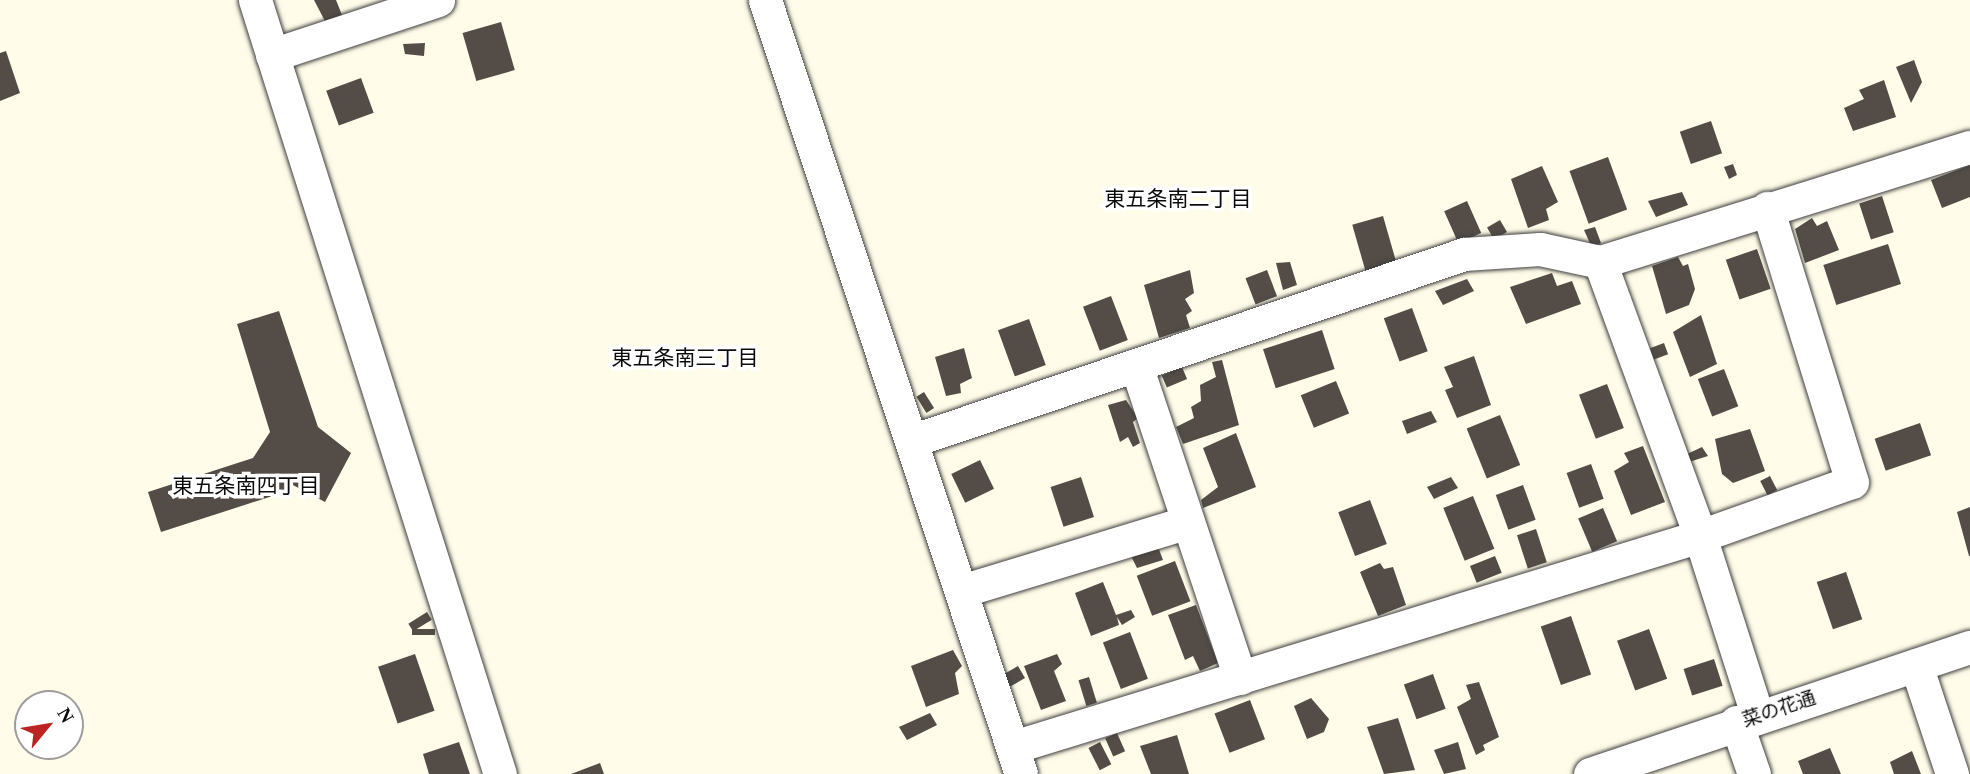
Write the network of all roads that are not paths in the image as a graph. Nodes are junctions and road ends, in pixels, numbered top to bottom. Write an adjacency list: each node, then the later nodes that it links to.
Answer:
1 (254, 0): 4 (street)
2 (438, 0): 4 (street)
3 (765, 0): 9 (street)
4 (272, 55): 18 (street)
5 (1970, 147): 6 (street)
6 (1767, 208): 7 (street); 11 (street)
7 (1600, 262): 8 (street); 11 (street)
8 (1136, 365): 9 (street); 10 (street)
9 (911, 441): 12 (street)
10 (1188, 522): 12 (street); 15 (street)
11 (1700, 536): 15 (street); 16 (street)
12 (961, 591): 17 (street)
13 (1970, 647): 14 (street, 菜の花通)
14 (1916, 665): 16 (street, 菜の花通); 21 (street)
15 (1240, 678): 17 (street)
16 (1747, 719): 19 (street, 菜の花通); 20 (street)
17 (1017, 761)
18 (500, 774)
19 (1590, 774)
20 (1754, 774)
21 (1952, 774)

